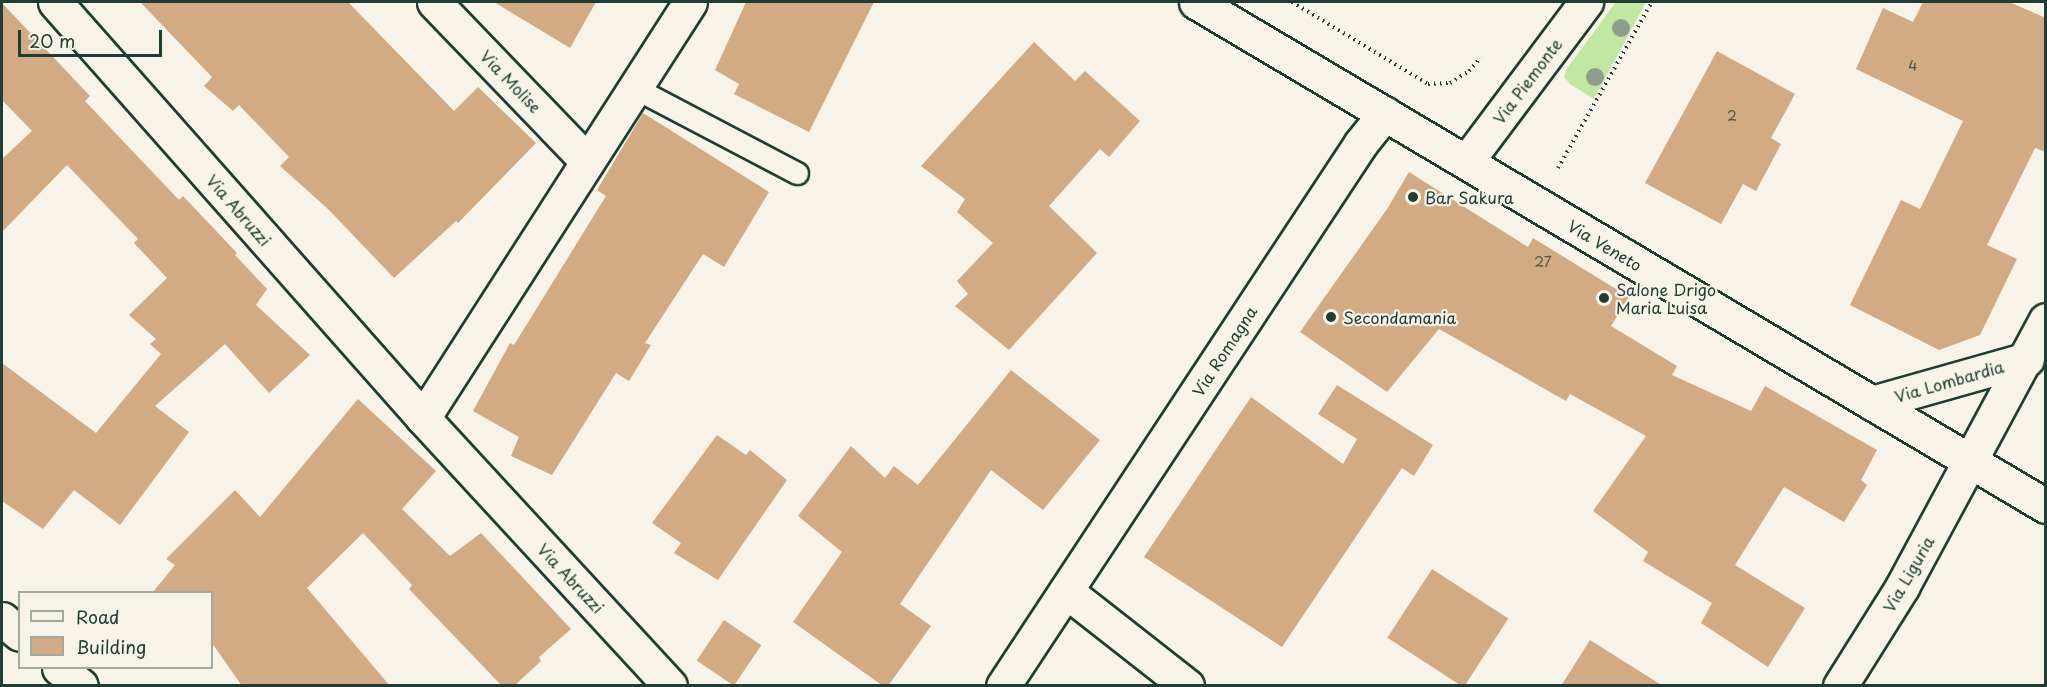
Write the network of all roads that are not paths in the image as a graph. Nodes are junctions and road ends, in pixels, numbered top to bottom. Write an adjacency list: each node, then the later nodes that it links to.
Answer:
1 (55, 2): 14 (street, Via Abruzzi)
2 (434, 2): 8 (street, Via Molise)
3 (690, 2): 6 (street)
4 (1196, 2): 7 (street, Via Veneto)
5 (1586, 2): 9 (street, Via Piemonte)
6 (635, 88): 8 (street); 10 (lane)
7 (1385, 113): 9 (street, Via Veneto); 17 (street, Via Romagna)
8 (587, 160): 14 (street)
9 (1467, 161): 13 (street, Via Veneto)
10 (797, 173)
11 (2046, 320): 12 (street, Via Lombardia)
12 (2027, 359): 13 (street, Via Lombardia); 15 (street, Via Lombardia)
13 (1872, 403): 15 (street, Via Veneto)
14 (423, 418): 22 (street, Via Abruzzi)
15 (1972, 461): 16 (street, Via Veneto); 25 (street, Via Liguria)
16 (2046, 506)
17 (1066, 591): 23 (street, Via Romagna); 24 (street)
18 (2, 619): 19 (street)
19 (18, 632)
20 (60, 669): 21 (street)
21 (81, 686)
22 (670, 686)
23 (1003, 686)
24 (1186, 686)
25 (1840, 686)

